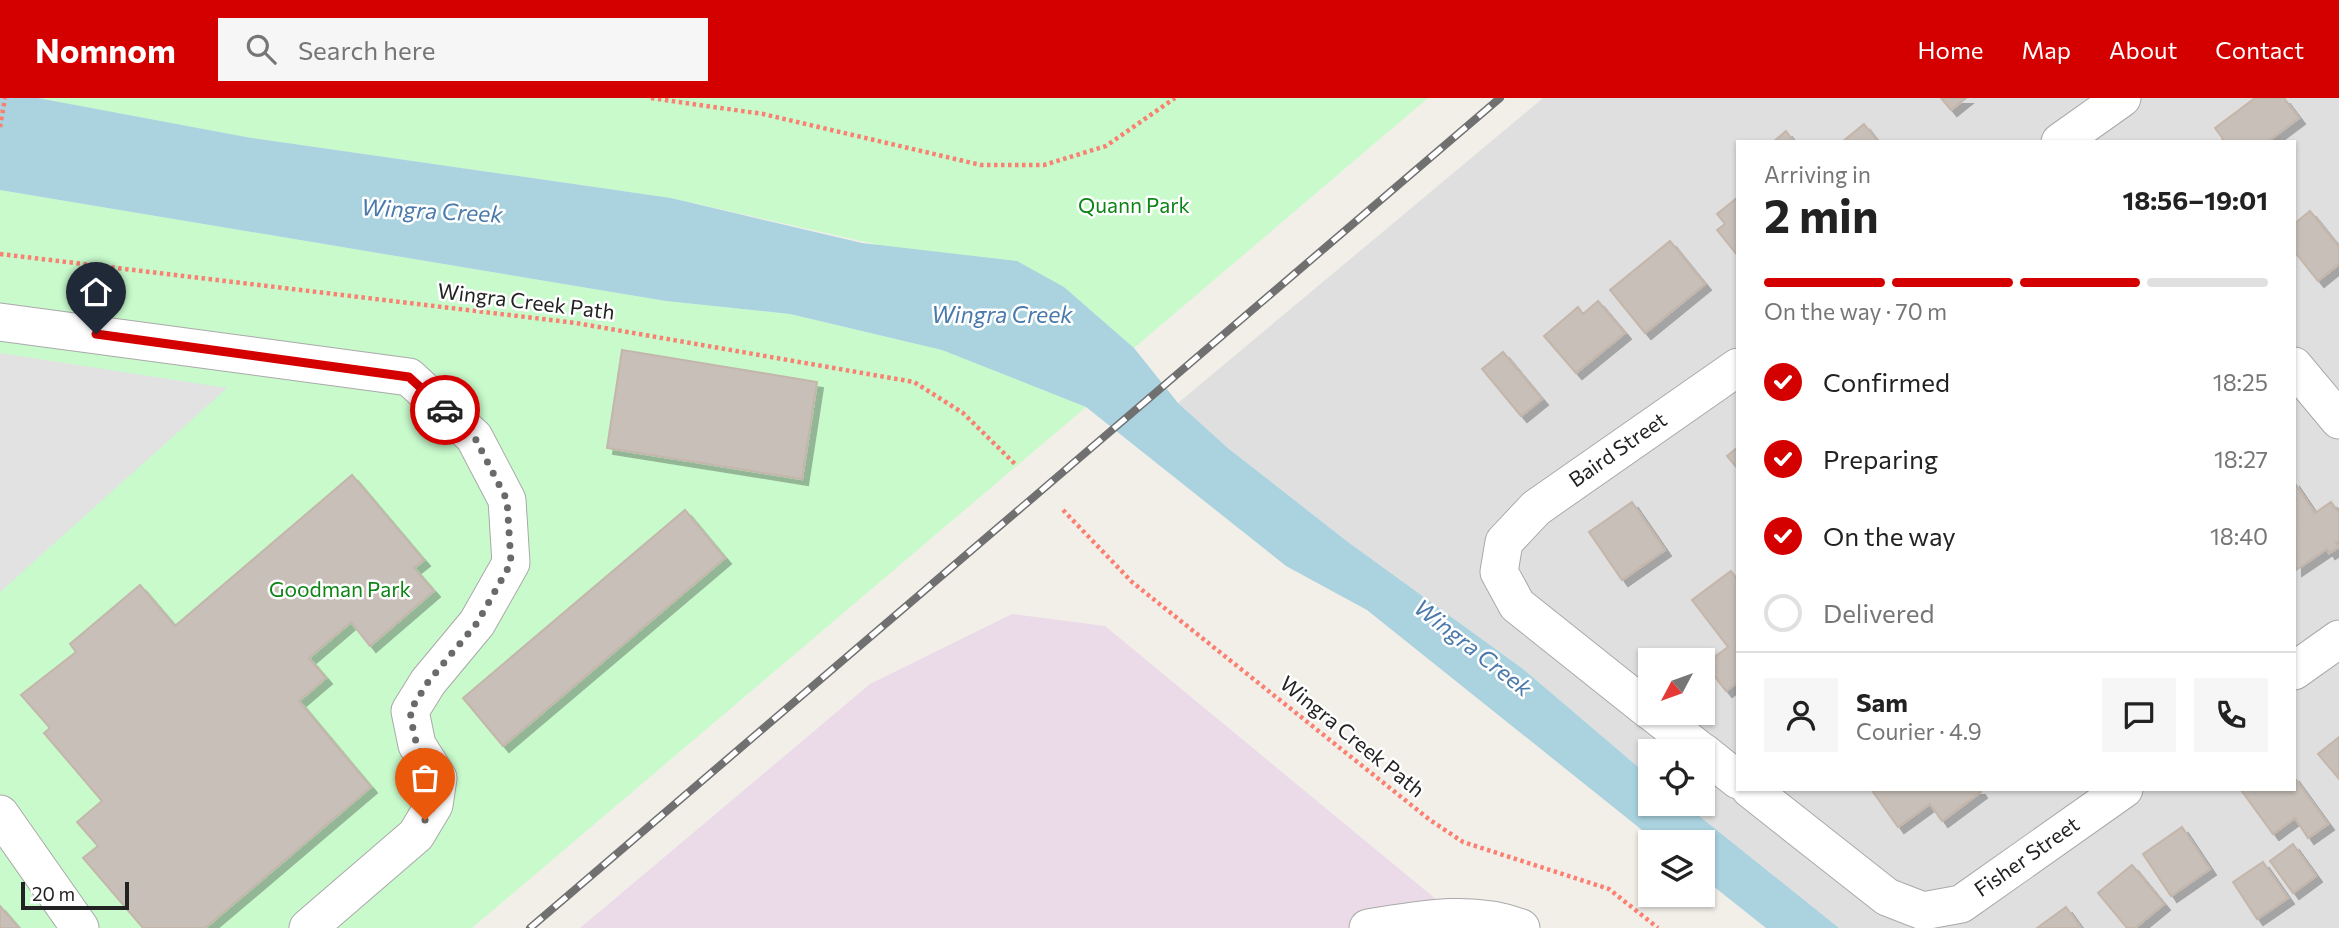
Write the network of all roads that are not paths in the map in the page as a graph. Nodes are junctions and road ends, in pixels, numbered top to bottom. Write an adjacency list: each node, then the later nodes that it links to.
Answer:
1 (2122, 98): 2 (street)
2 (2098, 131): 3 (street)
3 (2067, 140)
4 (0, 322): 19 (street)
5 (1736, 368): 10 (street, Baird Street)
6 (2296, 368): 7 (street)
7 (2339, 420)
8 (2339, 639): 9 (street)
9 (2296, 670)
10 (1638, 701)
11 (1669, 725): 12 (street)
12 (1687, 739)
13 (1715, 761): 14 (street)
14 (1736, 778)
15 (1753, 791): 16 (street, Fisher Street)
16 (2121, 791)
17 (0, 814): 18 (street)
18 (80, 928)
19 (308, 928)
20 (1368, 928): 21 (street)
21 (1521, 928)

